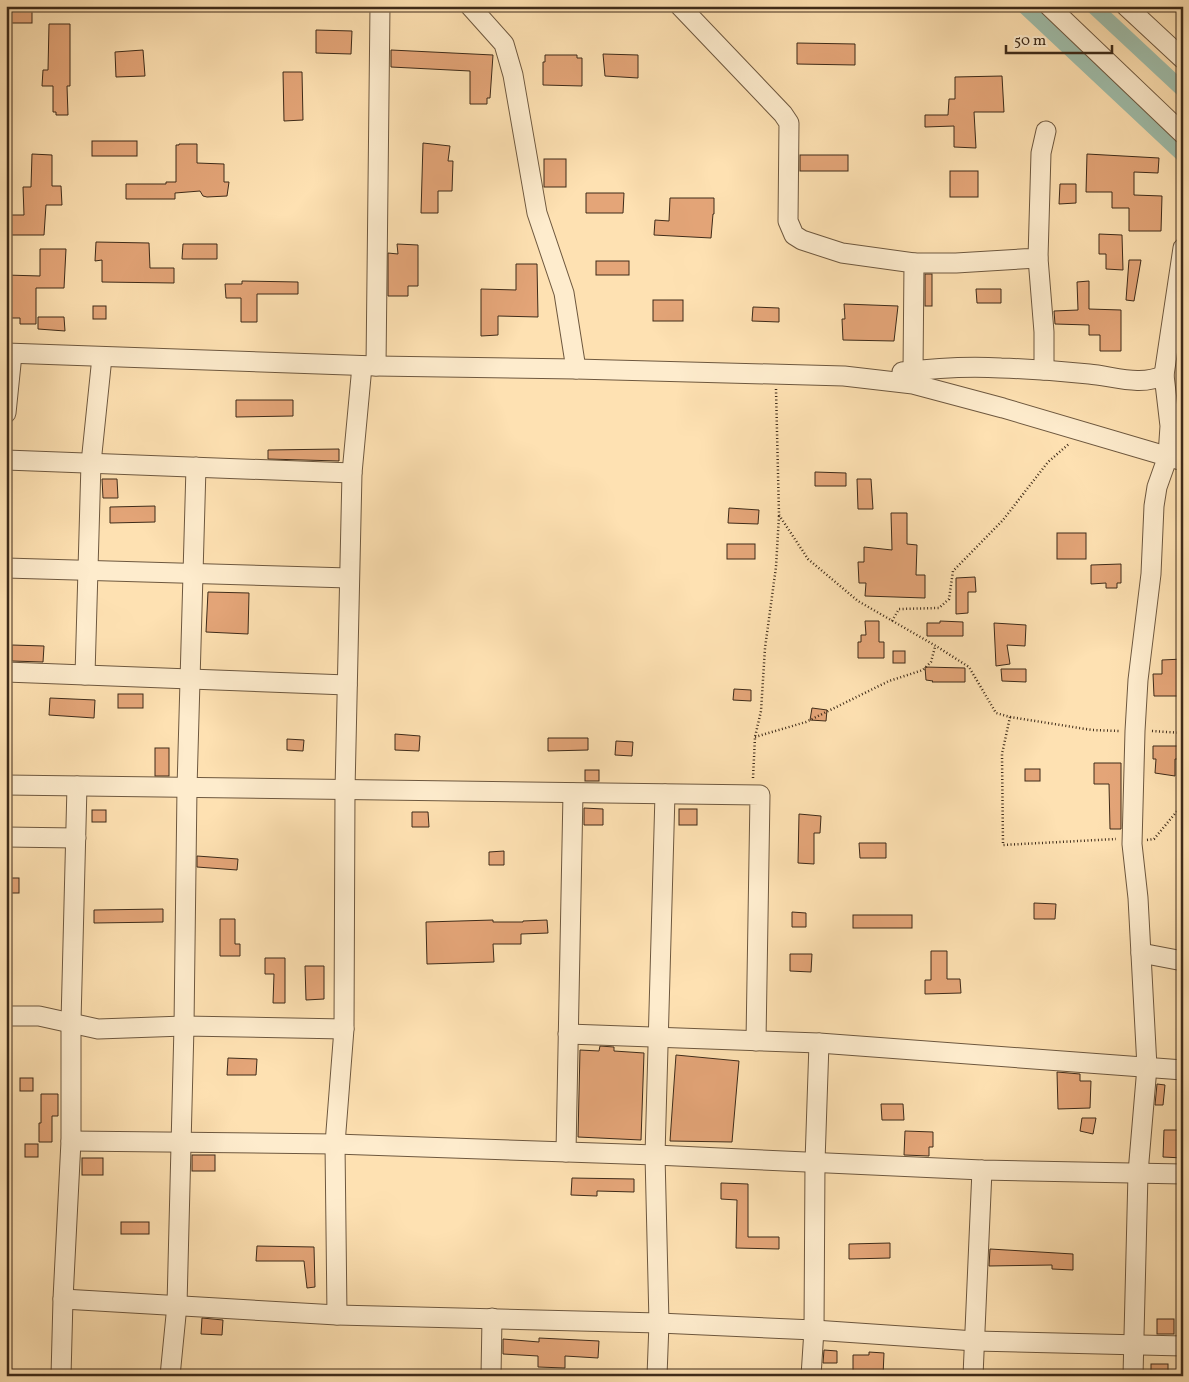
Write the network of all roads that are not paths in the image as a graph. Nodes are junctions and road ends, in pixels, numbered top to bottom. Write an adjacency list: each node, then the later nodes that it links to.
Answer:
1 (380, 6): 14 (street)
2 (470, 6): 15 (street)
3 (680, 6): 11 (street)
4 (1049, 6): 8 (street)
5 (1126, 6): 6 (street)
6 (1183, 58)
7 (1046, 130): 10 (street)
8 (1183, 134)
9 (1183, 248): 18 (street)
10 (1038, 258): 11 (street); 16 (street)
11 (914, 263): 17 (street)
12 (9, 354): 13 (street); 20 (street)
13 (102, 357): 14 (street); 23 (street)
14 (369, 366): 15 (street); 25 (street)
15 (576, 369): 19 (street)
16 (1044, 370): 17 (street); 18 (street)
17 (913, 371): 19 (street)
18 (1164, 375): 21 (street)
19 (844, 376): 21 (street)
20 (6, 413)
21 (1176, 459): 42 (street)
22 (6, 460): 23 (street)
23 (91, 463): 24 (street); 27 (street)
24 (196, 467): 25 (street); 28 (street)
25 (352, 473): 29 (street)
26 (6, 568): 27 (street)
27 (88, 571): 28 (street); 31 (street)
28 (193, 574): 29 (street); 32 (street)
29 (349, 578): 33 (street)
30 (6, 672): 31 (street)
31 (85, 675): 32 (street)
32 (190, 679): 33 (street); 36 (street)
33 (347, 685): 37 (street)
34 (6, 785): 35 (street)
35 (77, 786): 36 (street); 41 (street)
36 (187, 788): 37 (street); 46 (street)
37 (344, 790): 38 (street); 47 (street)
38 (573, 793): 39 (street); 48 (street)
39 (665, 794): 49 (street); 50 (street)
40 (6, 837): 41 (street)
41 (76, 838): 45 (street)
42 (1140, 953): 43 (street); 52 (street)
43 (1183, 961)
44 (6, 1016): 45 (street)
45 (71, 1022): 46 (street); 54 (street)
46 (184, 1026): 47 (street); 55 (street)
47 (344, 1028): 56 (street)
48 (568, 1034): 49 (street); 57 (street)
49 (658, 1037): 50 (street); 58 (street)
50 (756, 1041): 51 (street)
51 (819, 1043): 52 (street); 59 (street)
52 (1147, 1067): 53 (street); 61 (street)
53 (1183, 1070)
54 (71, 1141): 55 (street); 63 (street)
55 (181, 1142): 56 (street); 64 (street)
56 (335, 1144): 57 (street); 65 (street)
57 (566, 1152): 58 (street)
58 (655, 1155): 59 (street); 67 (street)
59 (816, 1162): 60 (street); 68 (street)
60 (982, 1170): 61 (street); 69 (street)
61 (1138, 1173): 62 (street); 70 (street)
62 (1183, 1174)
63 (63, 1299): 64 (street); 72 (street)
64 (177, 1305): 65 (street); 73 (street)
65 (337, 1316): 66 (street)
66 (492, 1318): 67 (street); 74 (street)
67 (660, 1322): 68 (street); 75 (street)
68 (814, 1330): 69 (street); 76 (street)
69 (975, 1341): 70 (street); 77 (street)
70 (1135, 1345): 71 (street); 78 (street)
71 (1183, 1346)
72 (61, 1376)
73 (170, 1376)
74 (491, 1376)
75 (657, 1376)
76 (811, 1376)
77 (973, 1376)
78 (1133, 1376)

